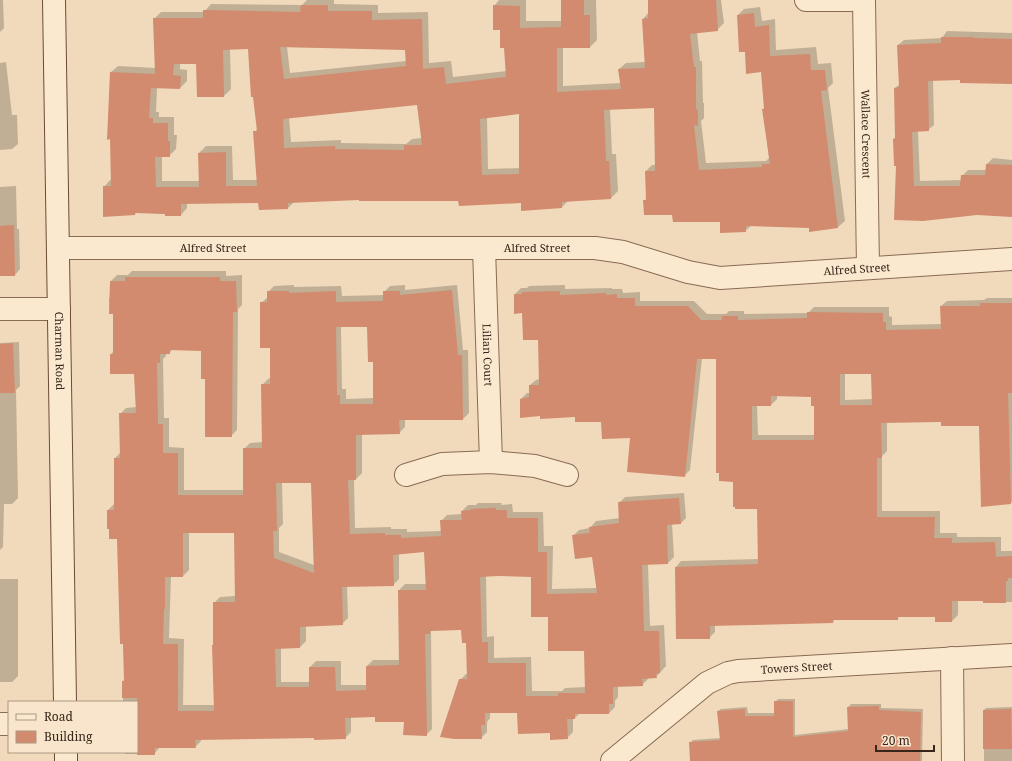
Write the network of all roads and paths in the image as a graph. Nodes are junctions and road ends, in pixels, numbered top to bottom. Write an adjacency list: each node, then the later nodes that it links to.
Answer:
1 (54, 0): 5 (street, Charman Road)
2 (806, 0): 3 (street)
3 (851, 0)
4 (864, 0): 8 (street, Wallace Crescent)
5 (58, 248): 6 (street, Alfred Street); 10 (street, Charman Road)
6 (484, 248): 8 (street, Alfred Street); 11 (street, Lilian Court)
7 (1012, 259): 8 (street, Alfred Street)
8 (868, 268)
9 (0, 309): 10 (street)
10 (59, 309): 16 (street, Charman Road)
11 (491, 462): 12 (street); 13 (street)
12 (406, 475)
13 (567, 476)
14 (1012, 655): 15 (street, Towers Street)
15 (952, 658): 17 (street, Towers Street); 18 (street)
16 (65, 701)
17 (626, 757)
18 (953, 761)

